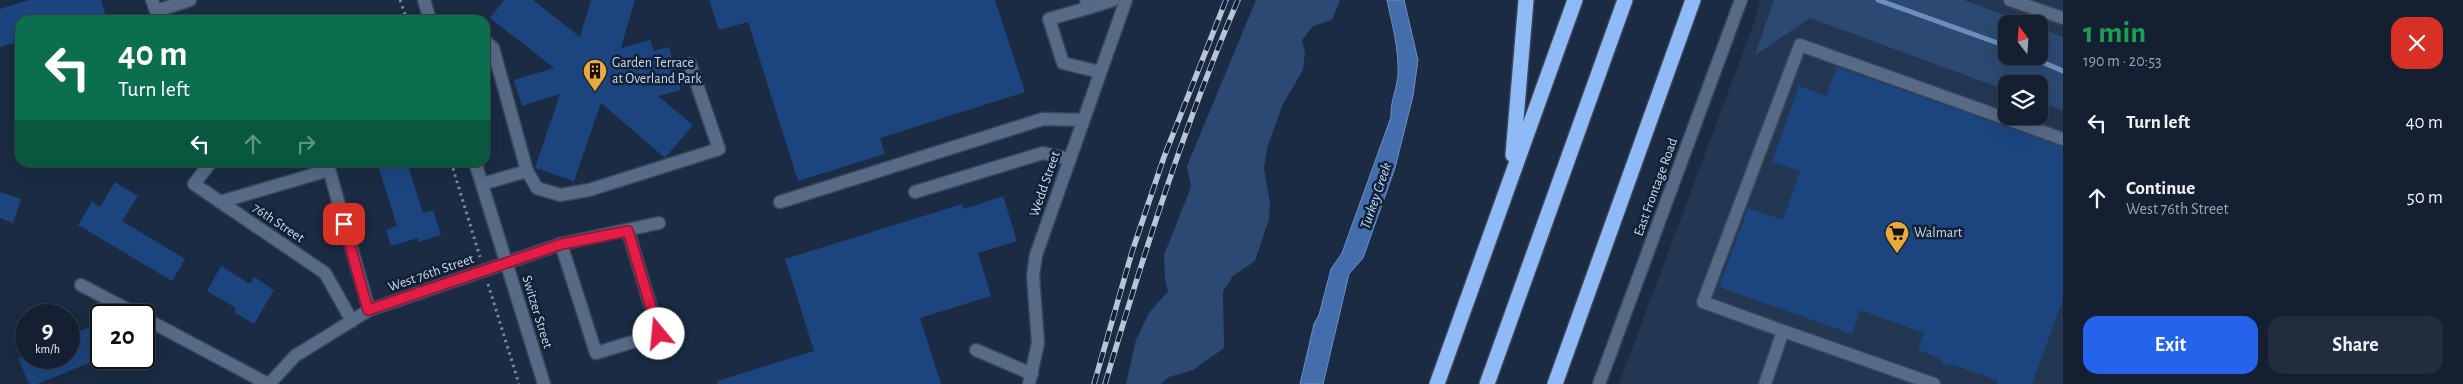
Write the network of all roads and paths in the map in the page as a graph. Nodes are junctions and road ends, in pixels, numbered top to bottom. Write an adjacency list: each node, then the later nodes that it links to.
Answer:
1 (190, 0): 13 (street)
2 (400, 0): 14 (path)
3 (424, 0): 15 (street)
4 (1113, 0): 12 (street)
5 (1126, 0): 19 (street, Wedd Street)
6 (1526, 0): 29 (highway)
7 (1575, 0): 29 (highway)
8 (1625, 0): 52 (highway)
9 (1693, 0): 53 (highway)
10 (1741, 0): 54 (street, East Frontage Road)
11 (2010, 0): 16 (street)
12 (1087, 4): 19 (street)
13 (154, 5)
14 (405, 15)
15 (428, 15)
16 (2063, 18)
17 (490, 45): 28 (street)
18 (690, 64): 28 (street)
19 (1100, 72): 20 (street, Wedd Street)
20 (1083, 120): 22 (street, Wedd Street); 33 (street)
21 (2063, 138): 45 (street)
22 (1070, 159): 31 (street); 47 (street, Wedd Street)
23 (207, 167): 32 (street, 76th Street)
24 (325, 167): 32 (street)
25 (328, 167): 42 (street)
26 (453, 167): 37 (path)
27 (477, 167): 30 (street, Switzer Street)
28 (527, 171): 30 (street)
29 (1512, 175): 51 (highway)
30 (482, 184): 38 (street, Switzer Street)
31 (916, 192)
32 (220, 202): 43 (street, 76th Street)
33 (780, 202)
34 (659, 223): 35 (street, West 76th Street)
35 (628, 231): 36 (street, West 76th Street); 36 (street)
36 (562, 244): 38 (street, West 76th Street)
37 (482, 264)
38 (507, 264): 42 (street, West 76th Street); 50 (street, Switzer Street)
39 (488, 284): 49 (path)
40 (81, 285): 41 (street)
41 (117, 304)
42 (368, 310): 43 (street, West 76th Street)
43 (352, 321): 48 (street, West 76th Street)
44 (155, 324): 48 (street)
45 (1783, 331): 55 (street); 56 (street)
46 (976, 350): 47 (street)
47 (1031, 379)
48 (269, 384)
49 (519, 384)
50 (544, 384)
51 (1437, 384)
52 (1487, 384)
53 (1555, 384)
54 (1599, 384)
55 (1765, 384)
56 (1934, 384)

